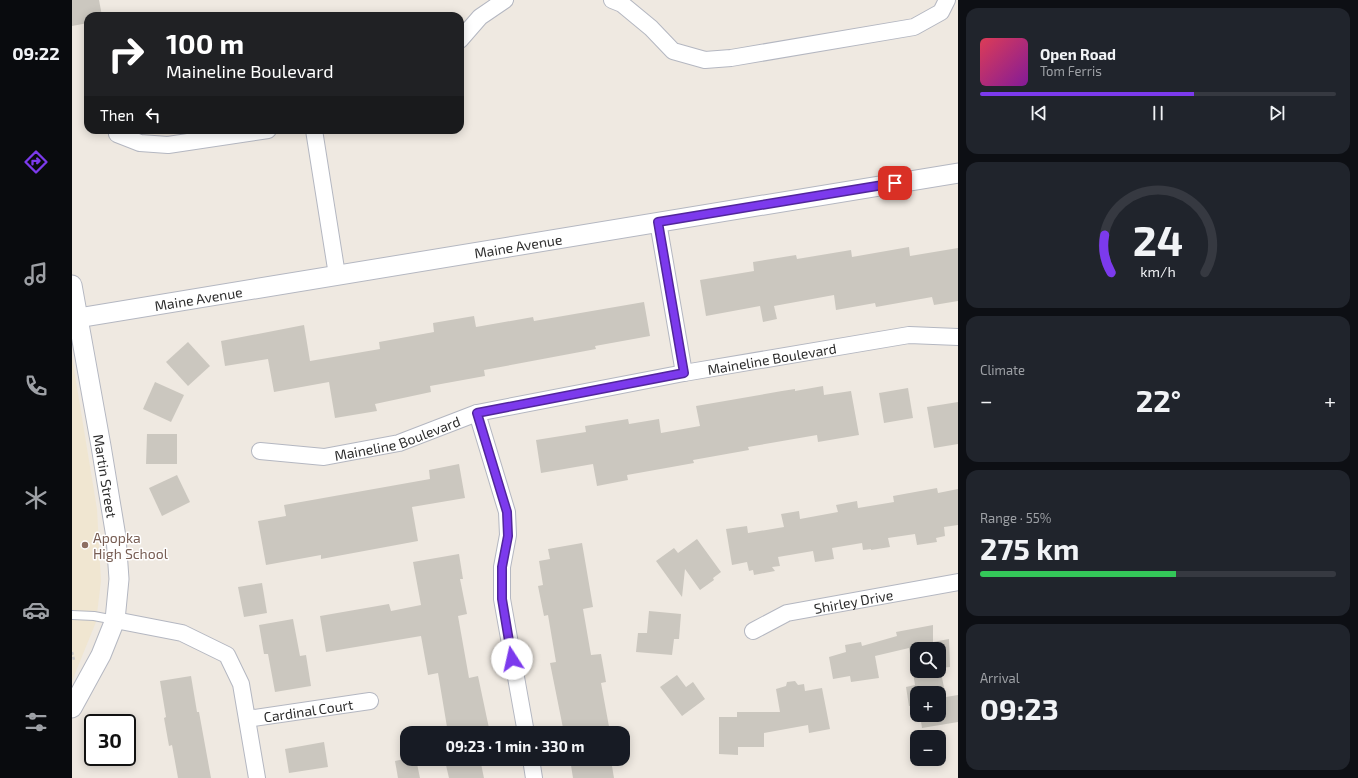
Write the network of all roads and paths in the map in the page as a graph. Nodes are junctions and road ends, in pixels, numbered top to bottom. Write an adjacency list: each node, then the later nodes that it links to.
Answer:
1 (505, 0): 4 (street)
2 (612, 0): 3 (street)
3 (948, 0)
4 (464, 35)
5 (118, 134): 6 (street)
6 (241, 134)
7 (315, 134): 10 (street)
8 (958, 173): 9 (street, Maine Avenue)
9 (658, 222): 10 (street, Maine Avenue); 14 (street)
10 (337, 275): 12 (street, Maine Avenue)
11 (72, 285): 12 (street, Martin Street)
12 (75, 318): 19 (street, Martin Street)
13 (958, 337): 14 (street, Maineline Boulevard)
14 (684, 373): 15 (street, Maineline Boulevard)
15 (477, 413): 16 (street, Maineline Boulevard); 26 (street)
16 (260, 452)
17 (958, 582): 20 (street, Shirley Drive)
18 (72, 615): 19 (lane)
19 (114, 620): 24 (street, Martin Street); 25 (street)
20 (753, 631)
21 (72, 652): 22 (path)
22 (74, 660)
23 (370, 701): 25 (street, Cardinal Court)
24 (72, 708)
25 (247, 719): 28 (street)
26 (525, 726)
27 (532, 766): 29 (street)
28 (257, 778)
29 (534, 778)

